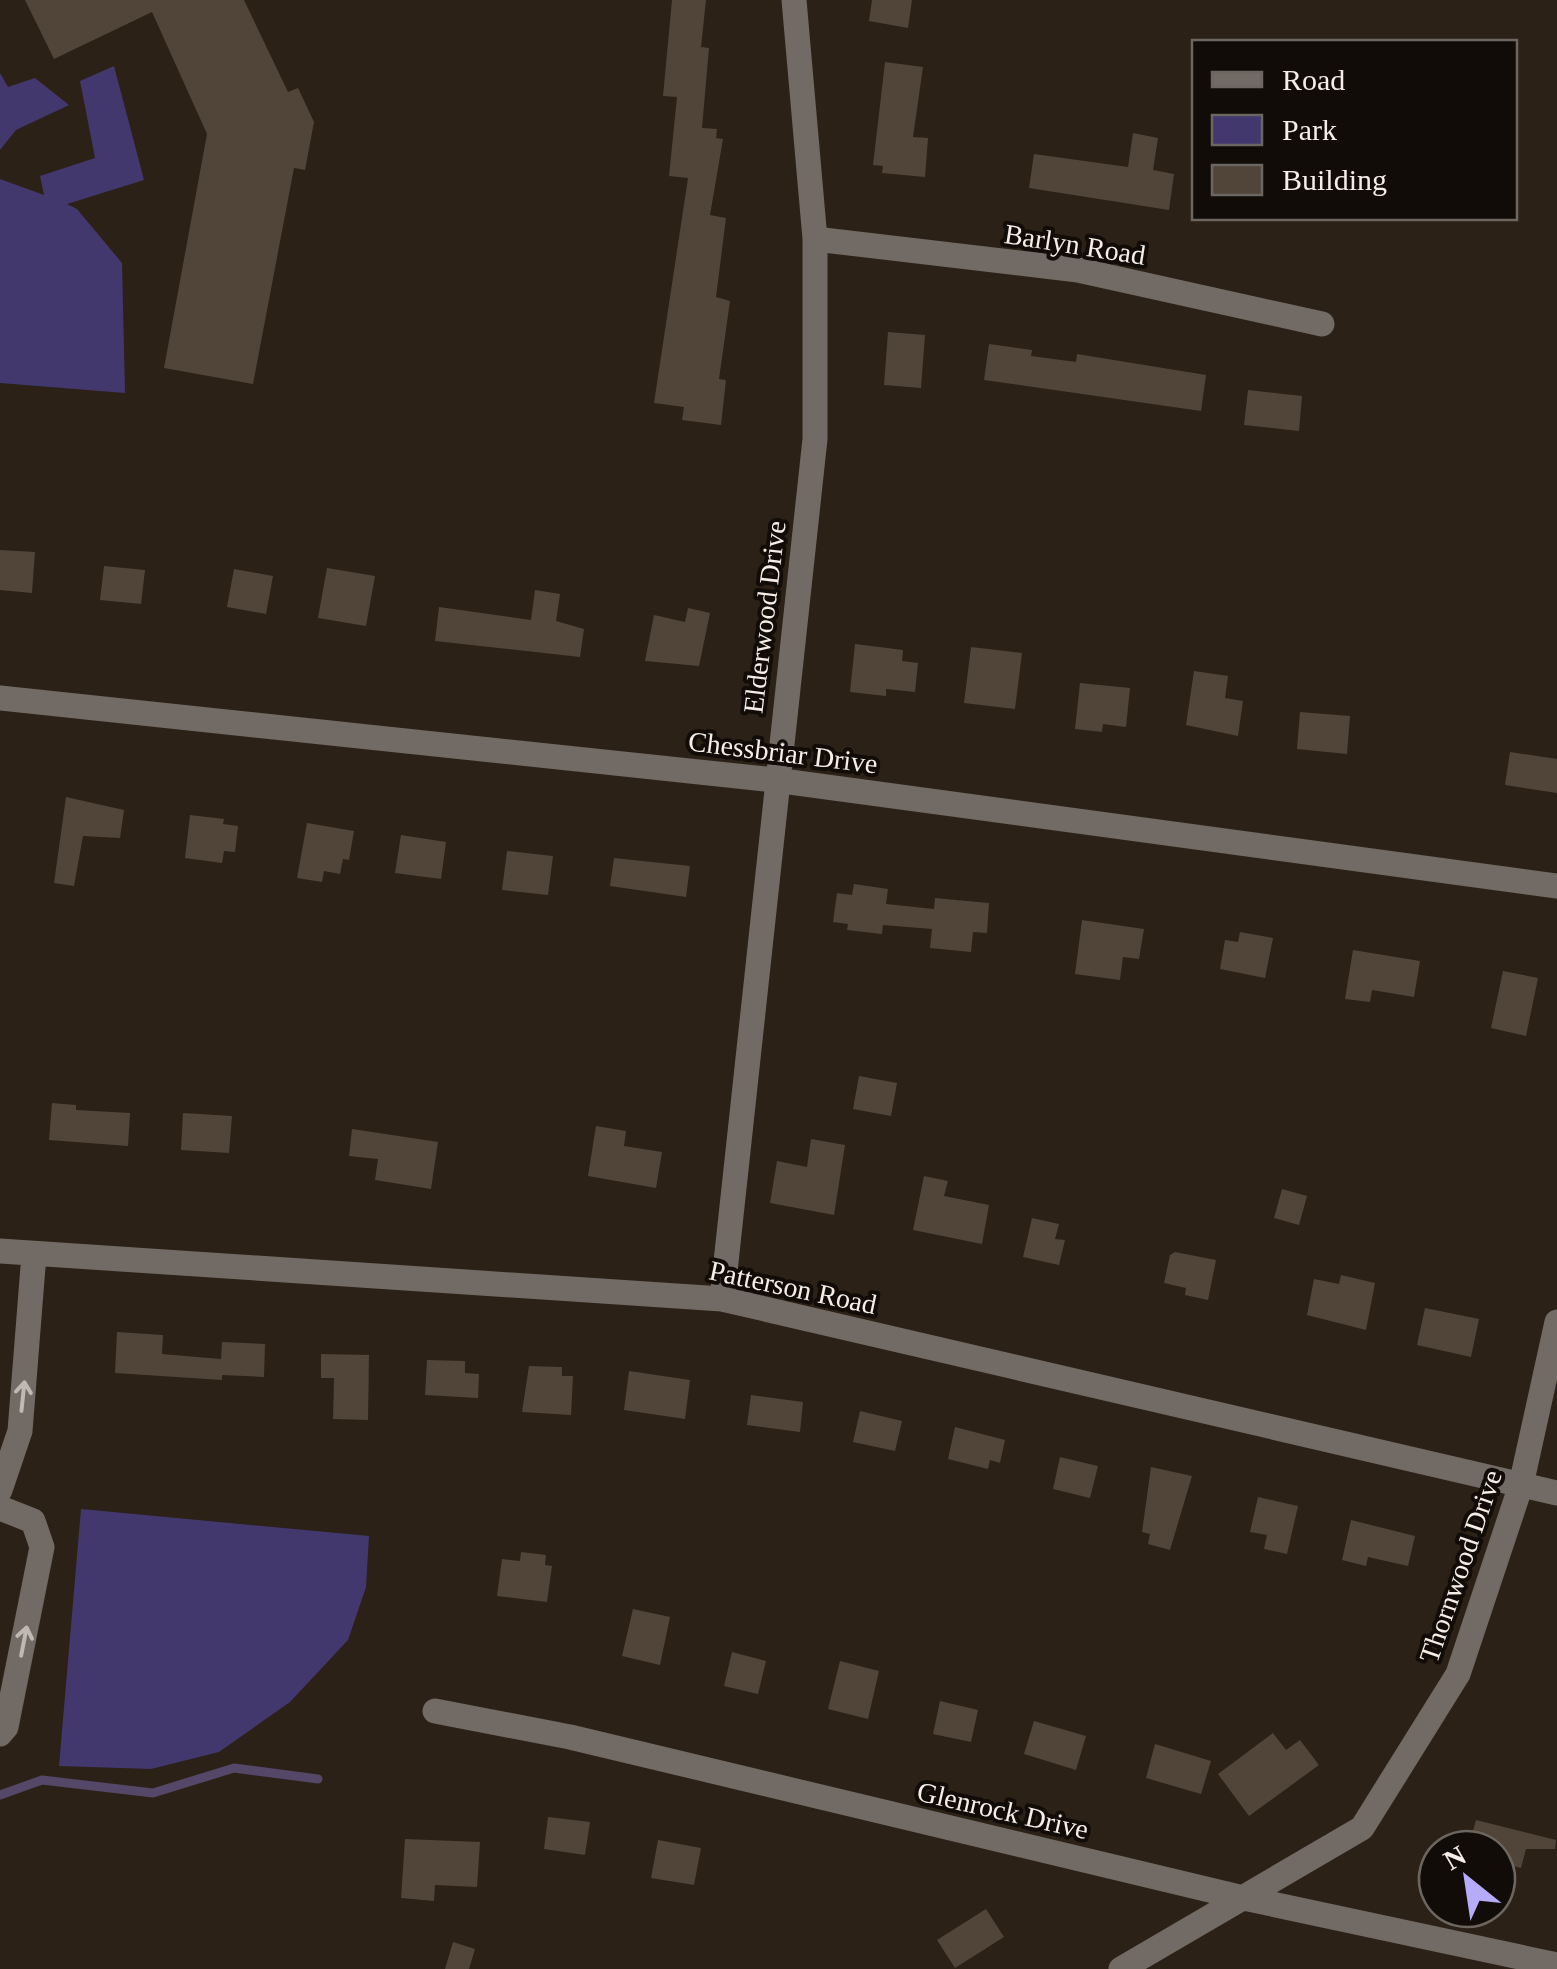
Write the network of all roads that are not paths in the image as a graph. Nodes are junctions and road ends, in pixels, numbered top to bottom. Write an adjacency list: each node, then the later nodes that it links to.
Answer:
1 (794, 0): 2 (street, Elderwood Drive)
2 (815, 239): 3 (street, Barlyn Road); 5 (street, Elderwood Drive)
3 (1322, 324)
4 (0, 698): 5 (street, Chessbriar Drive)
5 (775, 780): 6 (street, Chessbriar Drive); 9 (street, Elderwood Drive)
6 (1557, 886)
7 (0, 1251): 8 (street, Patterson Road)
8 (34, 1254): 9 (street, Patterson Road); 12 (street, one-way to 8)
9 (722, 1299): 11 (street, Patterson Road)
10 (1557, 1322): 11 (street, Thornwood Drive)
11 (1521, 1484): 13 (street, Patterson Road); 17 (street, Thornwood Drive)
12 (0, 1490)
13 (1557, 1492)
14 (0, 1508): 16 (street, one-way to 14)
15 (435, 1711): 17 (street, Glenrock Drive)
16 (0, 1734)
17 (1239, 1897): 18 (street, Glenrock Drive); 19 (street, Thornwood Drive)
18 (1557, 1965)
19 (1122, 1969)

